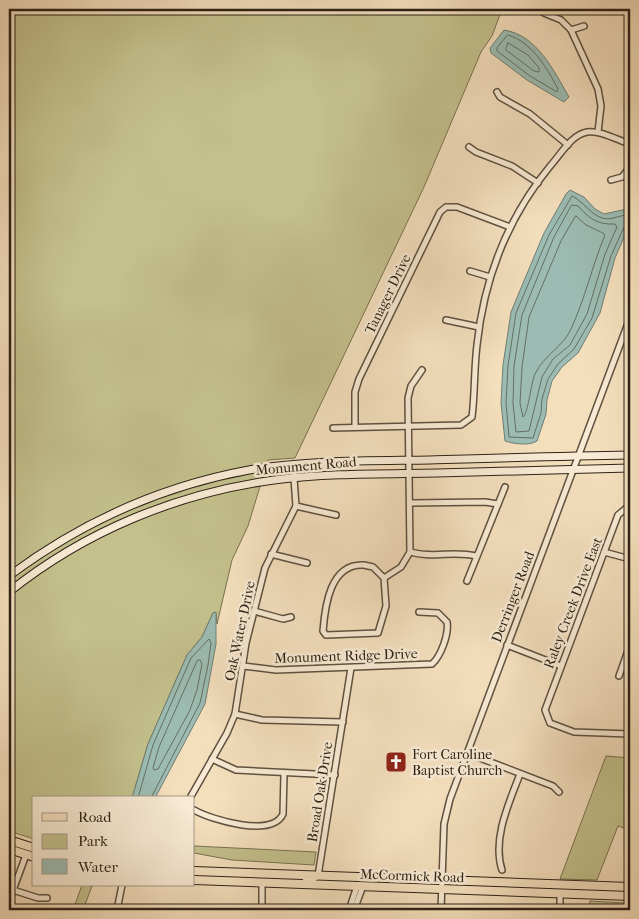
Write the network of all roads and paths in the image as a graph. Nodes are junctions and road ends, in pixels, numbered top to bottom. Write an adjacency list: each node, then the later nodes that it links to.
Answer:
1 (544, 13): 3 (street)
2 (584, 26): 3 (street)
3 (571, 30): 5 (street)
4 (497, 92): 7 (street)
5 (598, 132): 6 (street); 7 (street)
6 (630, 144)
7 (568, 145): 11 (street)
8 (470, 147): 11 (street)
9 (630, 167): 10 (street)
10 (611, 180)
11 (538, 183): 12 (street)
12 (510, 227): 14 (street); 20 (street, Tanager Drive)
13 (470, 270): 14 (street)
14 (490, 277): 17 (street)
15 (630, 318): 23 (street, Derringer Road)
16 (446, 320): 17 (street)
17 (479, 327): 19 (street)
18 (422, 370): 19 (street)
19 (409, 426): 20 (street); 24 (street)
20 (355, 427): 21 (street)
21 (333, 428)
22 (630, 455): 23 (main road, Monument Road)
23 (578, 456): 24 (main road, Monument Road); 27 (street, Derringer Road)
24 (408, 460): 25 (main road, Monument Road); 28 (street)
25 (293, 465): 29 (street, Oak Water Drive); 42 (main road, Monument Road)
26 (630, 468): 27 (main road, Monument Road)
27 (573, 469): 28 (main road, Monument Road); 49 (street, Derringer Road)
28 (409, 473): 29 (main road, Monument Road); 31 (street)
29 (295, 478): 33 (street, Oak Water Drive); 45 (main road, Monument Road)
30 (505, 487): 32 (street)
31 (410, 503): 32 (street); 36 (street)
32 (498, 504): 39 (street)
33 (296, 506): 35 (street); 38 (street, Oak Water Drive)
34 (629, 506): 37 (street, Raley Creek Drive East)
35 (336, 515)
36 (410, 552): 39 (street); 43 (street)
37 (604, 552): 40 (street); 52 (street, Raley Creek Drive East)
38 (271, 554): 41 (street); 46 (street, Oak Water Drive)
39 (476, 556): 44 (street)
40 (630, 559)
41 (307, 563)
42 (9, 576)
43 (384, 578): 43 (street)
44 (467, 581)
45 (9, 592)
46 (254, 611): 48 (street); 51 (street, Oak Water Drive)
47 (419, 612): 53 (street, Monument Ridge Drive)
48 (291, 617)
49 (506, 645): 52 (street); 58 (street, Derringer Road)
50 (630, 645): 54 (street)
51 (243, 666): 53 (street, Monument Ridge Drive); 55 (street, Oak Water Drive)
52 (561, 666): 57 (street, Raley Creek Drive East)
53 (351, 668): 56 (street, Broad Oak Drive)
54 (619, 676)
55 (235, 714): 56 (street); 59 (street, Oak Water Drive)
56 (343, 722): 62 (street, Broad Oak Drive)
57 (630, 734)
58 (467, 753): 61 (street); 74 (street, Derringer Road)
59 (212, 759): 60 (street); 64 (street, Oak Water Drive)
60 (284, 774): 62 (street); 65 (street)
61 (520, 774): 63 (street); 70 (street)
62 (335, 775): 72 (street, Broad Oak Drive)
63 (559, 792)
64 (191, 796)
65 (195, 811)
66 (9, 842): 67 (main road)
67 (32, 848)
68 (9, 849): 69 (main road)
69 (30, 856): 81 (street)
70 (502, 870)
71 (195, 871): 72 (main road, McCormick Road)
72 (318, 876): 74 (main road, McCormick Road); 76 (street)
73 (195, 880): 75 (main road, McCormick Road)
74 (442, 880): 79 (main road, McCormick Road); 80 (street, Derringer Road)
75 (262, 883): 76 (main road, McCormick Road); 88 (street)
76 (277, 883): 78 (main road, McCormick Road)
77 (122, 886): 87 (street)
78 (360, 886): 80 (main road, McCormick Road); 89 (street); 90 (street)
79 (630, 887)
80 (442, 889): 82 (main road, McCormick Road); 91 (street, Derringer Road)
81 (13, 890): 84 (street); 85 (street)
82 (560, 894): 83 (main road, McCormick Road); 92 (street)
83 (630, 896)
84 (47, 898)
85 (9, 901)
86 (107, 908): 87 (street)
87 (117, 910)
88 (262, 910)
89 (349, 910)
90 (354, 910)
91 (441, 910)
92 (560, 910)

